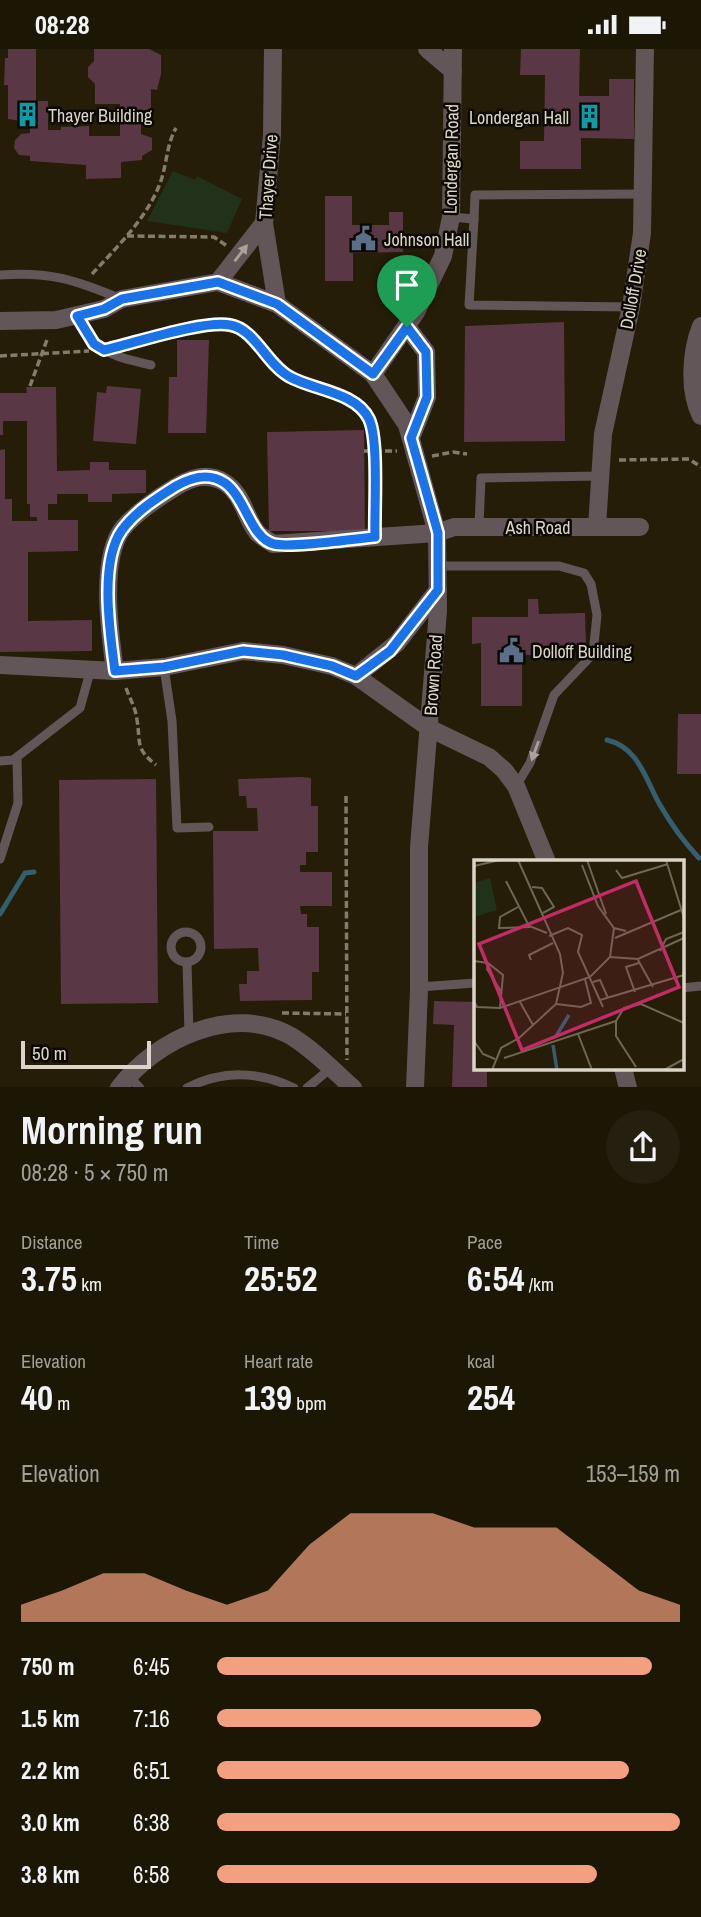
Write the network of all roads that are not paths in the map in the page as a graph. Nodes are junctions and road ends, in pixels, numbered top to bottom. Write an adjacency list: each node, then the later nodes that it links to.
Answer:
1 (273, 49): 9 (street, Thayer Drive)
2 (427, 49): 5 (street)
3 (453, 49): 5 (street, Londergan Road)
4 (645, 49): 6 (street, Dolloff Drive)
5 (453, 71): 7 (street, Londergan Road)
6 (645, 194): 8 (lane); 14 (street, Dolloff Drive)
7 (451, 217): 8 (lane); 18 (street, Londergan Road)
8 (474, 219): 14 (lane)
9 (264, 223): 11 (street, one-way to 9); 13 (street, Thayer Drive)
10 (0, 275): 12 (lane)
11 (218, 282): 12 (street); 13 (street, Brown Road)
12 (122, 299): 15 (street)
13 (277, 304): 20 (street, Brown Road)
14 (631, 307): 23 (street, Dolloff Drive)
15 (77, 316): 16 (street); 19 (lane)
16 (0, 321)
17 (701, 325): 21 (street)
18 (407, 327): 20 (street, Londergan Road); 22 (street)
19 (151, 365)
20 (373, 374): 22 (street, Brown Road)
21 (701, 416)
22 (409, 444): 27 (street, Brown Road)
23 (601, 476): 24 (lane); 25 (street, Dolloff Drive)
24 (479, 526): 25 (street, Ash Road); 27 (street, Ash Road)
25 (597, 527): 26 (street, Ash Road)
26 (640, 527)
27 (438, 533): 28 (street, Brown Road); 32 (street, Ash Road)
28 (438, 566): 29 (street, Brown Road); 38 (lane, one-way to 38)
29 (438, 590): 34 (street); 35 (street, Brown Road)
30 (0, 665): 33 (street)
31 (164, 667): 32 (street); 34 (street); 39 (lane)
32 (115, 671): 33 (street)
33 (90, 672): 36 (lane)
34 (356, 676): 35 (street)
35 (429, 728): 38 (street); 44 (street, Brown Road)
36 (17, 758): 37 (lane); 40 (lane)
37 (0, 761)
38 (516, 786): 41 (street)
39 (209, 827)
40 (0, 859)
41 (546, 860)
42 (187, 963): 45 (lane)
43 (474, 983): 44 (lane)
44 (419, 987): 53 (street, Brown Road)
45 (189, 1033): 46 (street); 48 (street)
46 (339, 1066): 51 (lane); 52 (street)
47 (624, 1070): 54 (street)
48 (129, 1084)
49 (187, 1087): 50 (lane)
50 (294, 1087)
51 (307, 1087)
52 (353, 1087)
53 (415, 1087)
54 (628, 1087)

